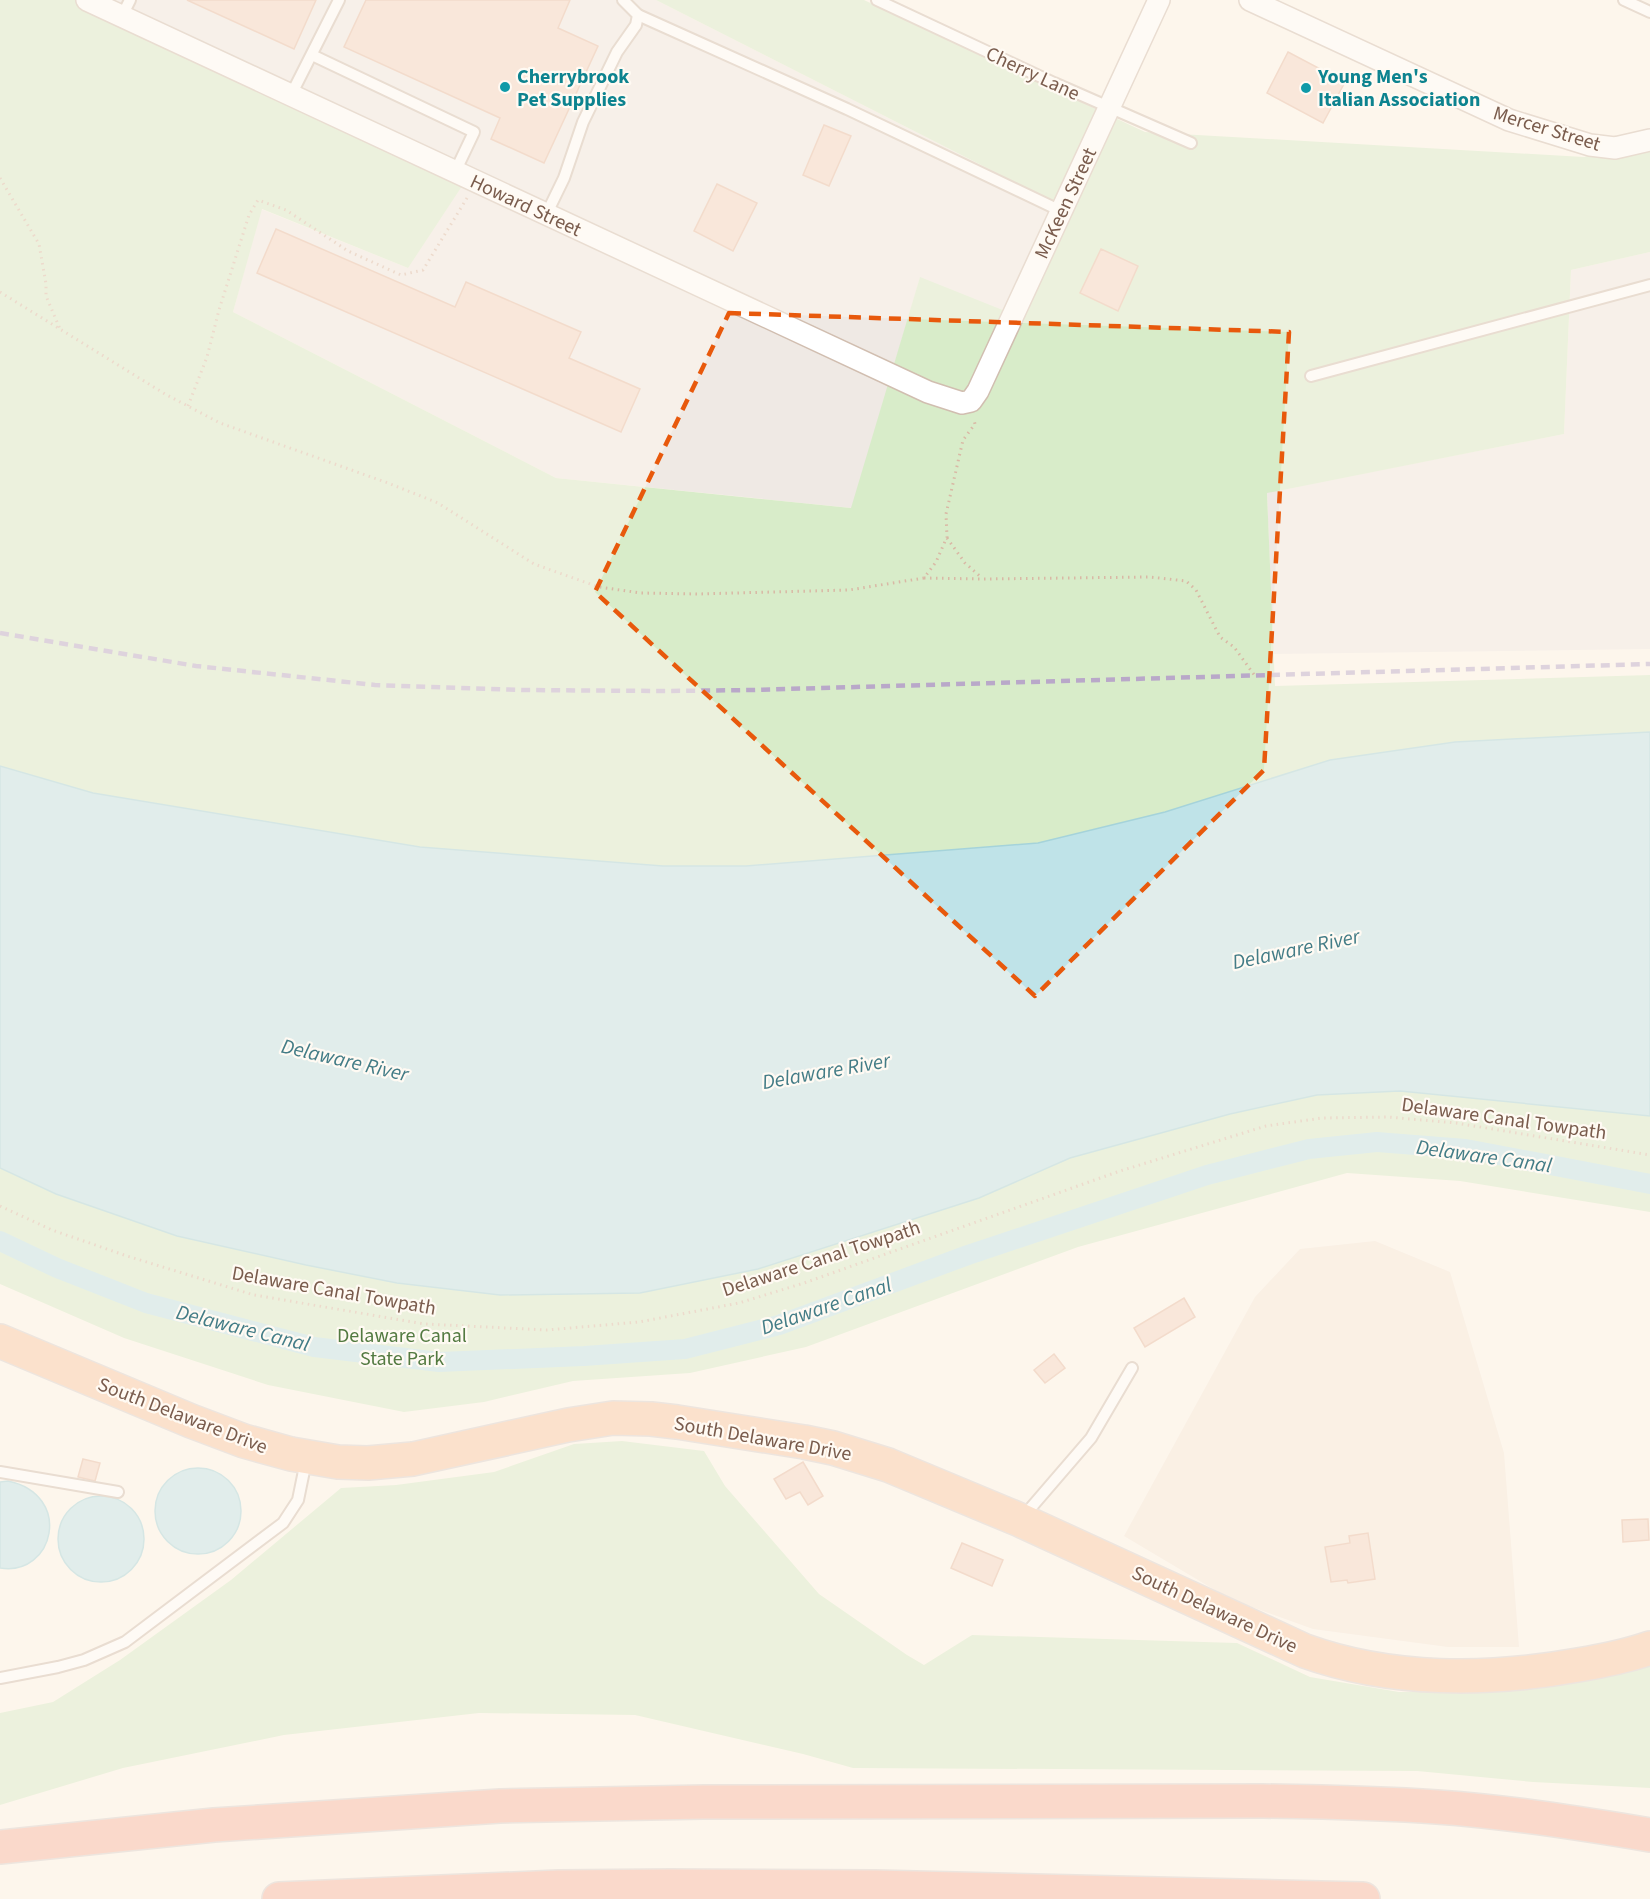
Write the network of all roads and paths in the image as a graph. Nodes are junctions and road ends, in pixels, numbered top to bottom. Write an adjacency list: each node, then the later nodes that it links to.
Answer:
1 (87, 0): 8 (street, Howard Street)
2 (339, 0): 11 (lane)
3 (623, 0): 10 (lane)
4 (877, 0): 13 (lane, Cherry Lane)
5 (1159, 0): 13 (street, McKeen Street)
6 (1250, 0): 14 (street, Mercer Street)
7 (1624, 0): 9 (lane)
8 (126, 8): 12 (street, Howard Street)
9 (1650, 12)
10 (638, 15): 19 (lane); 20 (lane)
11 (312, 55): 12 (lane); 16 (lane)
12 (291, 96): 16 (street, Howard Street)
13 (1109, 107): 15 (lane, Cherry Lane); 19 (street, McKeen Street)
14 (1650, 140)
15 (1191, 143)
16 (455, 172): 18 (street, Howard Street)
17 (0, 178): 23 (path)
18 (476, 182): 20 (street, Howard Street); 26 (path)
19 (1061, 211): 25 (street, McKeen Street)
20 (546, 215): 25 (street, Howard Street)
21 (1650, 285): 24 (lane)
22 (0, 292): 23 (path)
23 (61, 330): 26 (path)
24 (1311, 376)
25 (966, 402): 27 (path)
26 (188, 406): 28 (path)
27 (947, 537): 28 (path); 29 (path)
28 (924, 578): 29 (path)
29 (983, 579): 30 (path)
30 (1255, 676)
31 (1650, 1155): 32 (path, Delaware Canal Towpath)
32 (0, 1206)
33 (0, 1341): 35 (highway, South Delaware Drive)
34 (1132, 1368): 38 (lane)
35 (307, 1457): 38 (highway, South Delaware Drive); 40 (lane)
36 (0, 1472): 37 (lane)
37 (118, 1492)
38 (1020, 1520): 39 (highway, South Delaware Drive)
39 (1650, 1648)
40 (0, 1678)
41 (1650, 1835): 42 (highway)
42 (0, 1847)
43 (279, 1899): 44 (highway)
44 (1363, 1899)

